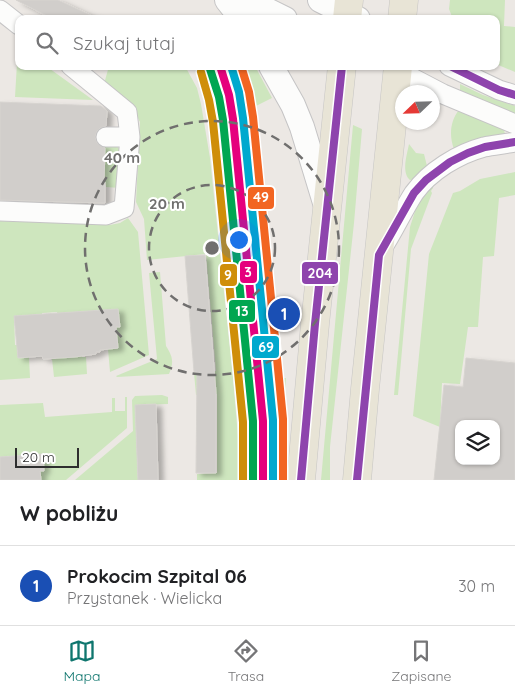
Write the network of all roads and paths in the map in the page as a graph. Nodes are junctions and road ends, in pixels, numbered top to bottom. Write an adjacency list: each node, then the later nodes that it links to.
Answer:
1 (227, 0): 7 (street)
2 (246, 0): 8 (street)
3 (320, 0): 6 (street)
4 (404, 0): 9 (main road)
5 (0, 10): 10 (street)
6 (350, 13)
7 (239, 15)
8 (277, 15)
9 (402, 15)
10 (15, 22)
11 (76, 70): 20 (street)
12 (274, 70): 22 (street)
13 (342, 70): 22 (main road)
14 (394, 70): 24 (main road)
15 (398, 70): 18 (street)
16 (457, 70): 17 (street)
17 (515, 95)
18 (515, 124)
19 (106, 137): 20 (street)
20 (130, 137): 23 (street)
21 (515, 142): 24 (street)
22 (327, 209): 25 (main road)
23 (0, 211)
24 (379, 255): 26 (main road)
25 (301, 480)
26 (357, 480)

